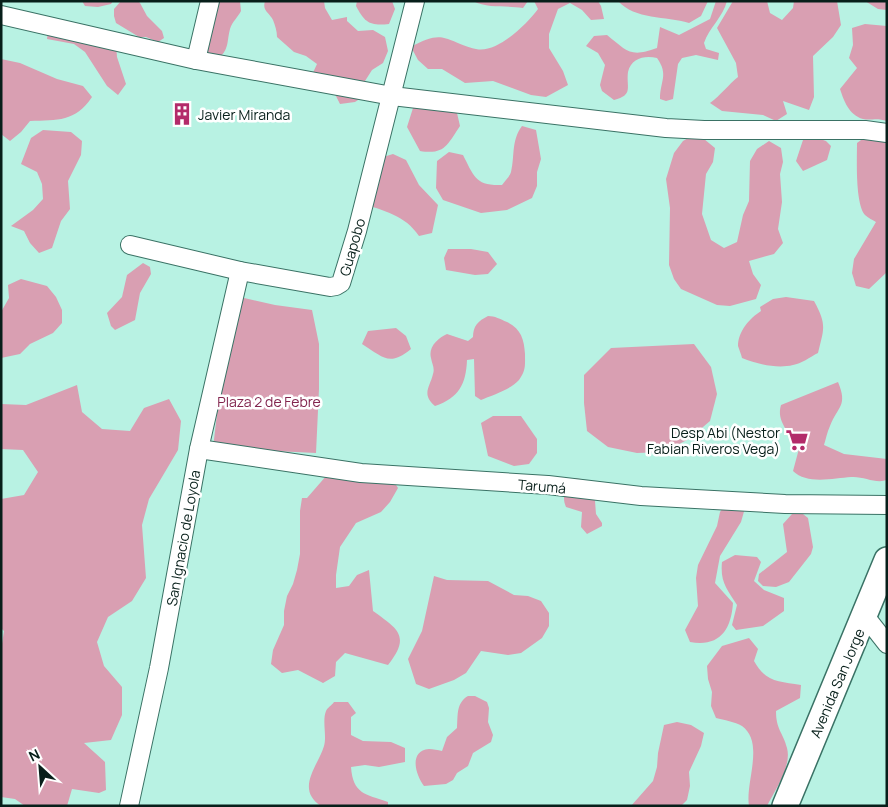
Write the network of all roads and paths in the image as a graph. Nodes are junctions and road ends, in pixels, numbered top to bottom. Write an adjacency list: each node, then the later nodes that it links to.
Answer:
1 (210, 1): 4 (street)
2 (415, 1): 5 (street, Guapobo)
3 (1, 15): 4 (street)
4 (196, 60): 5 (street)
5 (392, 96): 6 (street); 8 (street, Guapobo)
6 (887, 133)
7 (130, 245): 8 (street, Guapobo)
8 (240, 271): 9 (street, San Ignacio de Loyola)
9 (199, 449): 10 (street, Tarumá); 14 (street, San Ignacio de Loyola)
10 (887, 505)
11 (887, 560): 12 (street, Avenida San Jorge)
12 (864, 616): 13 (street); 15 (street, Avenida San Jorge)
13 (887, 644)
14 (129, 806)
15 (785, 806)

